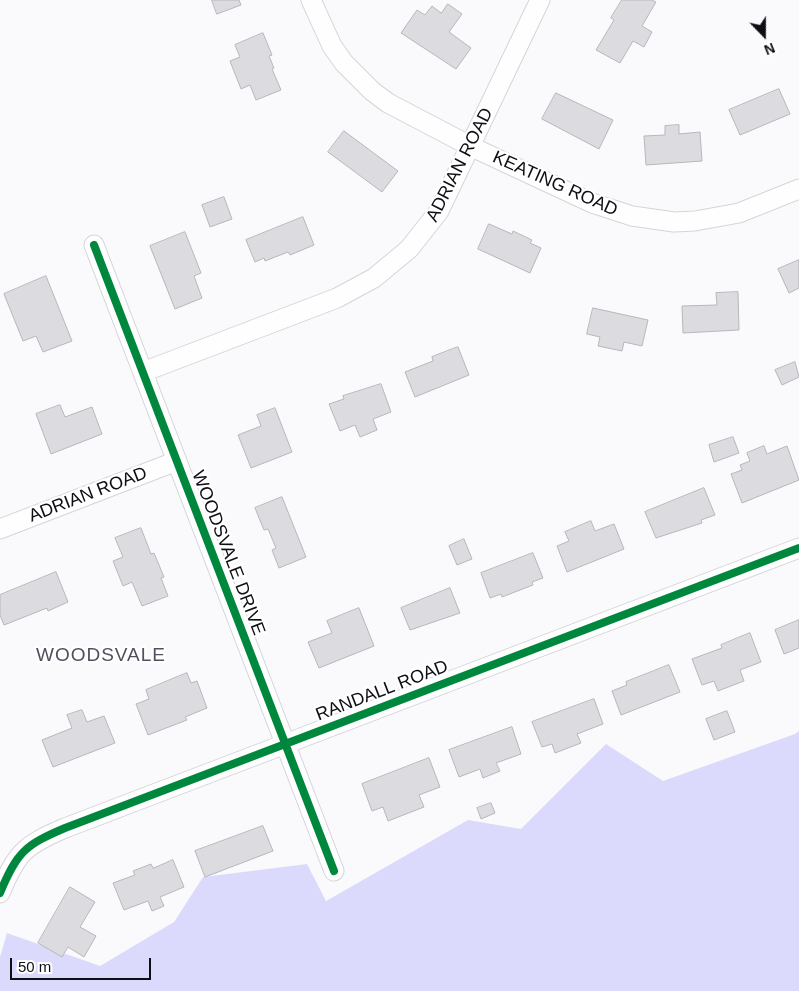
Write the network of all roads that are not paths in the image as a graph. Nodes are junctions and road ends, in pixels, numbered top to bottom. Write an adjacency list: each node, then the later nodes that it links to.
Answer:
1 (311, 0): 3 (street, KEATING ROAD)
2 (540, 0): 3 (street, ADRIAN ROAD)
3 (472, 147): 4 (street, KEATING ROAD); 6 (street, ADRIAN ROAD)
4 (799, 189)
5 (94, 246): 6 (street, WOODSVALE DRIVE)
6 (143, 372): 7 (street, WOODSVALE DRIVE)
7 (177, 461): 8 (street, ADRIAN ROAD); 10 (street, WOODSVALE DRIVE)
8 (0, 529)
9 (799, 548): 10 (street, RANDALL ROAD)
10 (286, 744): 11 (street, WOODSVALE DRIVE); 12 (street, RANDALL ROAD)
11 (334, 871)
12 (0, 893)

